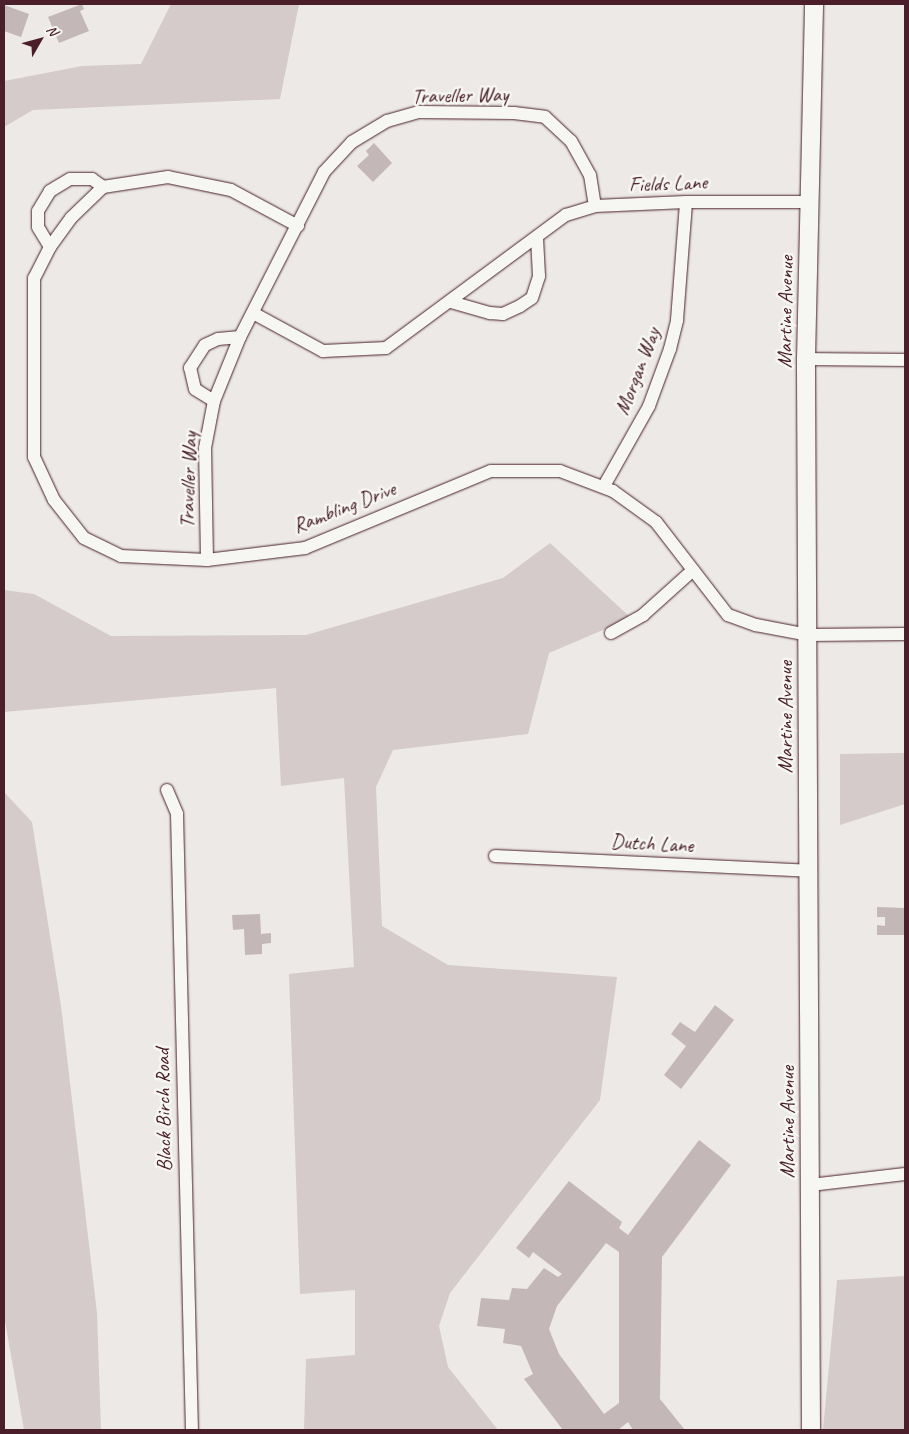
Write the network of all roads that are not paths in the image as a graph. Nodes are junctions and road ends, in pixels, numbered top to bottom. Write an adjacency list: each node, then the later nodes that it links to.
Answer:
1 (814, 4): 4 (main road, Martine Avenue)
2 (103, 187): 6 (street); 8 (street, Rambling Drive); 8 (street)
3 (686, 202): 4 (street, Fields Lane); 5 (street, Fields Lane); 15 (street, Morgan Way)
4 (809, 202): 12 (main road, Martine Avenue)
5 (595, 206): 6 (street, Traveller Way); 7 (street, Fields Lane)
6 (298, 226): 10 (street, Traveller Way)
7 (537, 238): 9 (street, Fields Lane); 9 (street)
8 (50, 247): 16 (street, Rambling Drive)
9 (451, 302): 10 (street, Fields Lane)
10 (253, 313): 11 (street, Traveller Way)
11 (240, 337): 14 (street, Traveller Way); 14 (street)
12 (806, 358): 13 (street); 19 (main road, Martine Avenue)
13 (905, 360)
14 (214, 401): 16 (street, Traveller Way)
15 (604, 486): 16 (street, Rambling Drive); 17 (street, Rambling Drive)
16 (207, 560)
17 (693, 570): 18 (street); 19 (street, Rambling Drive)
18 (611, 633)
19 (807, 634): 20 (street, Rambling Drive); 23 (main road, Martine Avenue)
20 (905, 634)
21 (167, 790): 26 (street, Black Birch Road)
22 (495, 856): 23 (street, Dutch Lane)
23 (808, 871): 25 (main road, Martine Avenue)
24 (905, 1174): 25 (street)
25 (810, 1185): 27 (main road, Martine Avenue)
26 (192, 1430)
27 (811, 1430)

